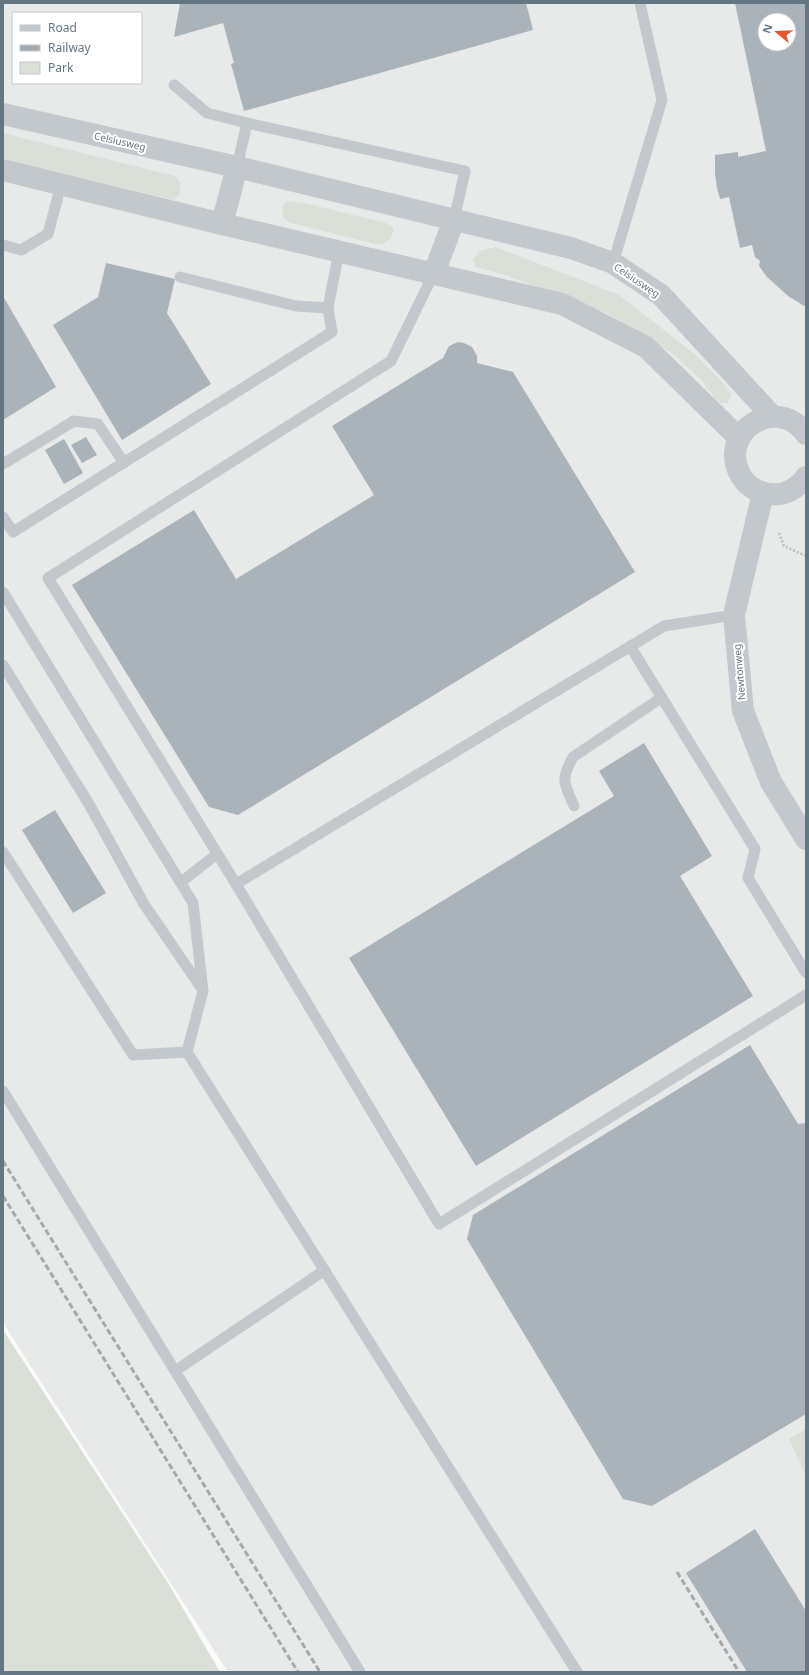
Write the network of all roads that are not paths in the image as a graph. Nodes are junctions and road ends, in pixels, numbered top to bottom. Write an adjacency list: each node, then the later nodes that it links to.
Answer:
1 (640, 3): 12 (lane)
2 (174, 85): 4 (lane)
3 (3, 114): 5 (street, Celsiusweg)
4 (247, 123): 5 (lane); 8 (lane)
5 (236, 167): 8 (street, Celsiusweg); 9 (street)
6 (3, 170): 7 (street)
7 (62, 185): 9 (street); 10 (lane)
8 (454, 220): 12 (street, Celsiusweg); 13 (street)
9 (222, 224): 11 (street)
10 (3, 244)
11 (339, 251): 13 (street); 15 (lane)
12 (613, 263): 16 (street, Celsiusweg)
13 (434, 273): 18 (street); 32 (lane)
14 (180, 277): 15 (lane)
15 (328, 308): 19 (lane)
16 (773, 417): 17 (street); 18 (street)
17 (806, 434)
18 (739, 438): 22 (street)
19 (124, 463): 20 (lane); 23 (lane)
20 (3, 464)
21 (806, 477): 22 (street)
22 (763, 493): 25 (street, Newtonweg)
23 (3, 517)
24 (3, 592): 33 (lane)
25 (734, 616): 26 (lane); 30 (street, Newtonweg)
26 (630, 646): 28 (lane); 34 (lane)
27 (3, 665): 36 (lane)
28 (661, 698): 29 (lane); 35 (lane)
29 (574, 806)
30 (806, 839)
31 (3, 852): 38 (lane)
32 (218, 854): 33 (lane); 34 (lane)
33 (181, 882): 36 (lane)
34 (236, 884): 37 (lane)
35 (806, 973)
36 (204, 992): 38 (lane)
37 (806, 995)
38 (188, 1052): 40 (lane)
39 (3, 1091): 41 (lane)
40 (325, 1270): 41 (lane); 43 (lane)
41 (175, 1371): 42 (lane)
42 (360, 1672)
43 (577, 1672)

